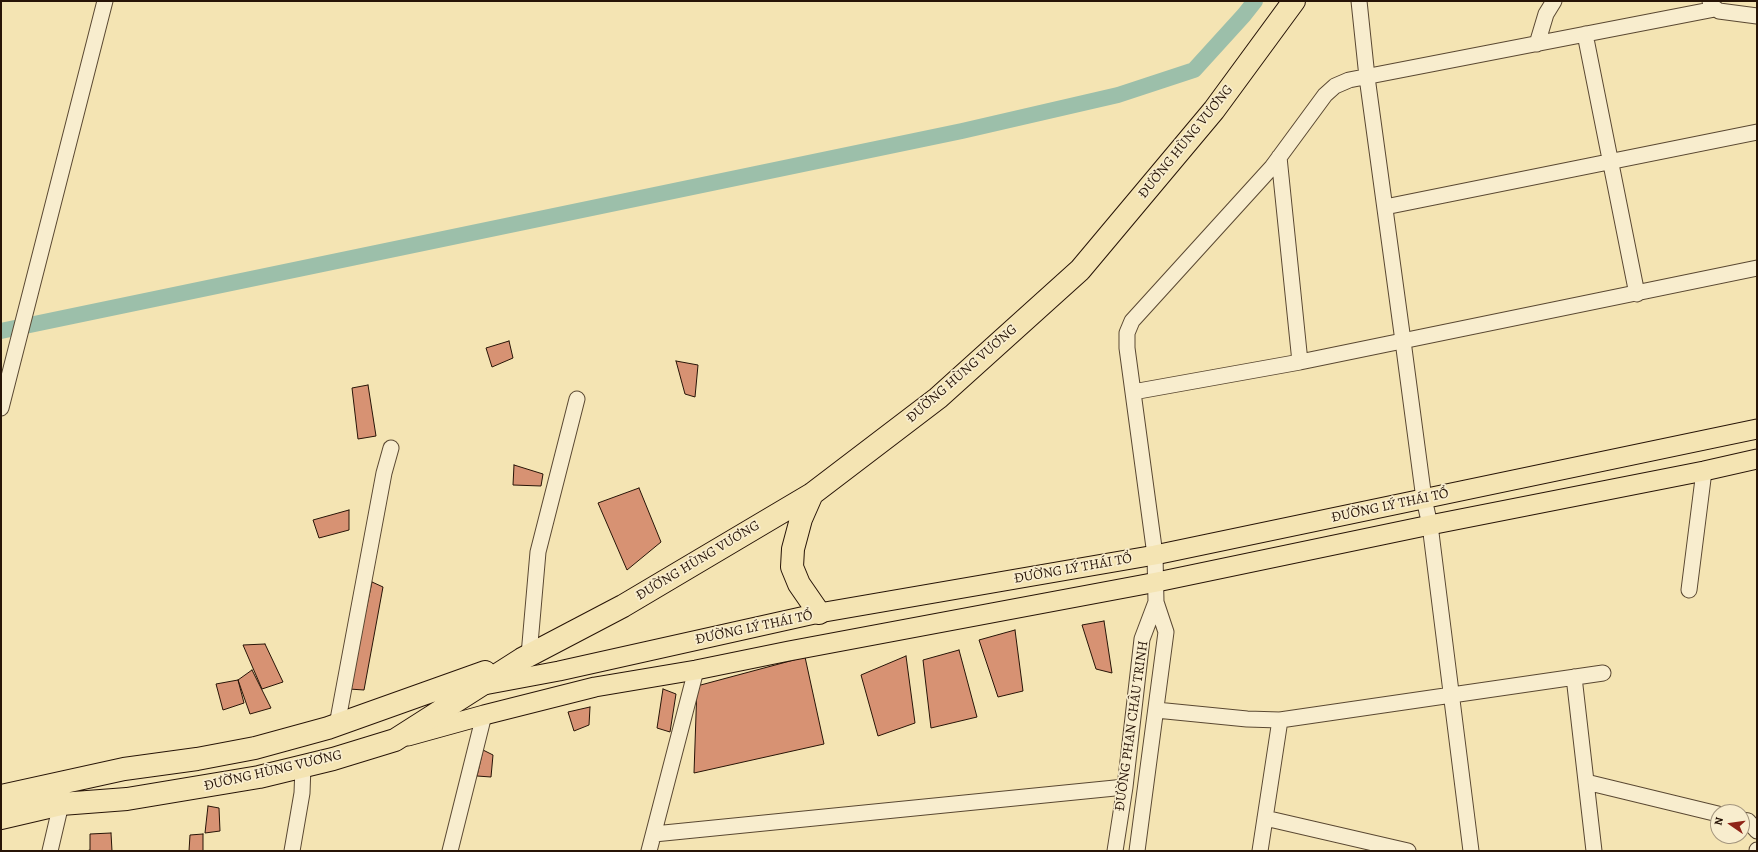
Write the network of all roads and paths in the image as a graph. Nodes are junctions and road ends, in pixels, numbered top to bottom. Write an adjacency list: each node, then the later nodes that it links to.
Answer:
1 (104, 1): 20 (street)
2 (1294, 1): 27 (highway, ĐƯỜNG HÙNG VƯƠNG)
3 (1359, 1): 9 (street)
4 (1554, 1): 8 (street)
5 (1712, 5): 6 (street); 7 (street, ĐƯỜNG PHAN CHÂU TRINH)
6 (1757, 16)
7 (1584, 34): 8 (street, ĐƯỜNG PHAN CHÂU TRINH); 12 (street)
8 (1537, 44): 9 (street, ĐƯỜNG PHAN CHÂU TRINH)
9 (1367, 77): 11 (street, ĐƯỜNG PHAN CHÂU TRINH); 13 (street)
10 (1757, 132): 12 (street)
11 (1279, 158): 17 (street); 18 (street, ĐƯỜNG PHAN CHÂU TRINH)
12 (1610, 162): 13 (street); 15 (street)
13 (1385, 207): 16 (street)
14 (1757, 268): 15 (street)
15 (1636, 294): 16 (street)
16 (1403, 341): 17 (street); 29 (street)
17 (1300, 362): 18 (street)
18 (1133, 392): 31 (street, ĐƯỜNG PHAN CHÂU TRINH)
19 (577, 399): 38 (street)
20 (1, 408)
21 (1757, 429): 22 (main road, ĐƯỜNG LÝ THÁI TỔ)
22 (1700, 441): 25 (main road, ĐƯỜNG LÝ THÁI TỔ); 26 (main road)
23 (391, 448): 48 (street)
24 (1757, 459): 26 (main road, ĐƯỜNG LÝ THÁI TỔ)
25 (1570, 468): 28 (main road); 29 (main road, ĐƯỜNG LÝ THÁI TỔ)
26 (1704, 471): 28 (main road, ĐƯỜNG LÝ THÁI TỔ); 33 (street)
27 (812, 494): 35 (highway); 38 (highway, ĐƯỜNG HÙNG VƯƠNG)
28 (1576, 496): 30 (main road, ĐƯỜNG LÝ THÁI TỔ)
29 (1424, 499): 30 (street); 31 (main road, ĐƯỜNG LÝ THÁI TỔ)
30 (1430, 525): 32 (main road, ĐƯỜNG LÝ THÁI TỔ); 43 (street)
31 (1154, 555): 32 (street, ĐƯỜNG PHAN CHÂU TRINH); 35 (main road, ĐƯỜNG LÝ THÁI TỔ)
32 (1157, 582): 34 (street, ĐƯỜNG PHAN CHÂU TRINH); 37 (main road, ĐƯỜNG LÝ THÁI TỔ)
33 (1688, 590)
34 (1156, 602): 45 (street, ĐƯỜNG PHAN CHÂU TRINH); 52 (street, ĐƯỜNG PHAN CHÂU TRINH)
35 (819, 613): 36 (main road, ĐƯỜNG LÝ THÁI TỔ)
36 (784, 621): 37 (main road); 42 (main road, ĐƯỜNG LÝ THÁI TỔ)
37 (789, 650): 39 (main road, ĐƯỜNG LÝ THÁI TỔ)
38 (525, 657): 42 (highway, ĐƯỜNG HÙNG VƯƠNG); 44 (highway, ĐƯỜNG HÙNG VƯƠNG)
39 (696, 670): 46 (main road, ĐƯỜNG LÝ THÁI TỔ); 60 (street)
40 (1603, 673): 41 (street)
41 (1574, 677): 43 (street); 51 (street)
42 (479, 686): 44 (main road, ĐƯỜNG LÝ THÁI TỔ); 49 (highway, ĐƯỜNG HÙNG VƯƠNG)
43 (1451, 695): 47 (street); 69 (street)
44 (388, 707): 48 (highway, ĐƯỜNG HÙNG VƯƠNG)
45 (1156, 710): 47 (street); 66 (street, ĐƯỜNG PHAN CHÂU TRINH)
46 (484, 715): 49 (main road, ĐƯỜNG LÝ THÁI TỔ); 63 (street)
47 (1280, 720): 57 (street)
48 (337, 725): 53 (highway, ĐƯỜNG HÙNG VƯƠNG)
49 (395, 740): 50 (highway, ĐƯỜNG HÙNG VƯƠNG)
50 (303, 766): 54 (highway, ĐƯỜNG HÙNG VƯƠNG); 62 (street)
51 (1586, 782): 55 (street); 70 (street)
52 (1125, 787): 60 (street); 65 (street, ĐƯỜNG PHAN CHÂU TRINH)
53 (1, 796)
54 (61, 804): 56 (highway, ĐƯỜNG HÙNG VƯƠNG); 61 (street)
55 (1710, 812)
56 (1, 818)
57 (1265, 818): 67 (street); 68 (street)
58 (1750, 823): 59 (street)
59 (1757, 831)
60 (654, 834): 64 (street)
61 (50, 851)
62 (292, 851)
63 (450, 851)
64 (650, 851)
65 (1115, 851)
66 (1137, 851)
67 (1260, 851)
68 (1408, 851)
69 (1471, 851)
70 (1594, 851)

